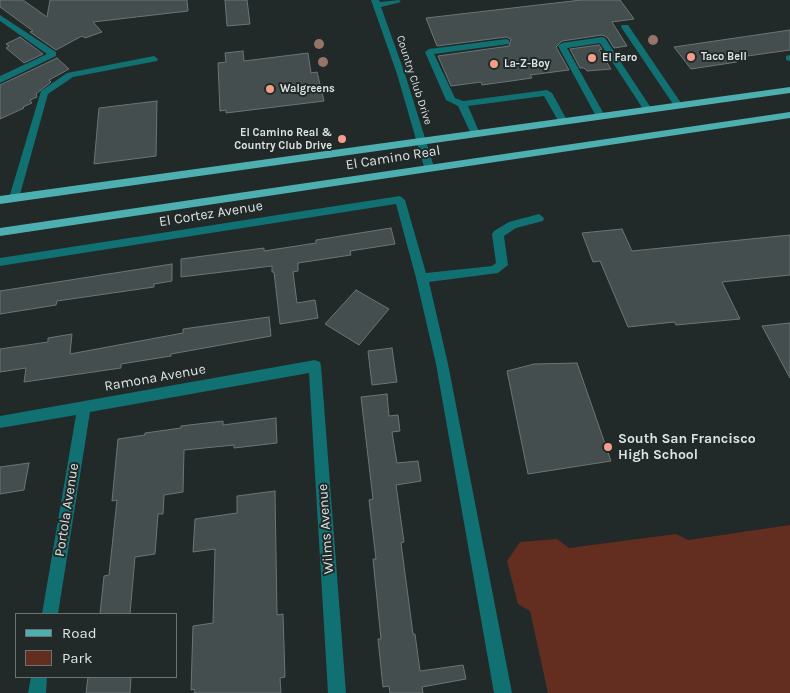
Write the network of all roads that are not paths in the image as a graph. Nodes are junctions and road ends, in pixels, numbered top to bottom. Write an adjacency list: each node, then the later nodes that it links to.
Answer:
1 (376, 2): 2 (street); 16 (street, Country Club Drive)
2 (397, 2)
3 (0, 17): 7 (street)
4 (625, 27): 10 (street)
5 (506, 42): 9 (street)
6 (154, 59): 18 (street)
7 (0, 80)
8 (790, 90): 10 (main road, El Camino Real)
9 (462, 104): 14 (street); 15 (street)
10 (678, 105): 11 (main road, El Camino Real)
11 (648, 110): 13 (main road, El Camino Real); 13 (street)
12 (790, 115): 17 (main road, El Camino Real)
13 (600, 116): 14 (main road, El Camino Real)
14 (563, 122): 15 (main road, El Camino Real)
15 (475, 134): 16 (main road, El Camino Real)
16 (421, 142): 17 (street, Country Club Drive); 18 (main road, El Camino Real)
17 (429, 167): 21 (main road, El Camino Real)
18 (14, 198): 19 (main road, El Camino Real)
19 (0, 200)
20 (539, 218): 23 (street)
21 (0, 232)
22 (0, 262): 23 (street, El Cortez Avenue)
23 (422, 278): 31 (street)
24 (315, 366): 25 (street, Ramona Avenue); 30 (street, Wilms Avenue)
25 (84, 407): 26 (street, Ramona Avenue); 27 (street, Portola Avenue)
26 (0, 422)
27 (50, 613)
28 (39, 678): 29 (street)
29 (37, 693)
30 (337, 693)
31 (503, 693)

